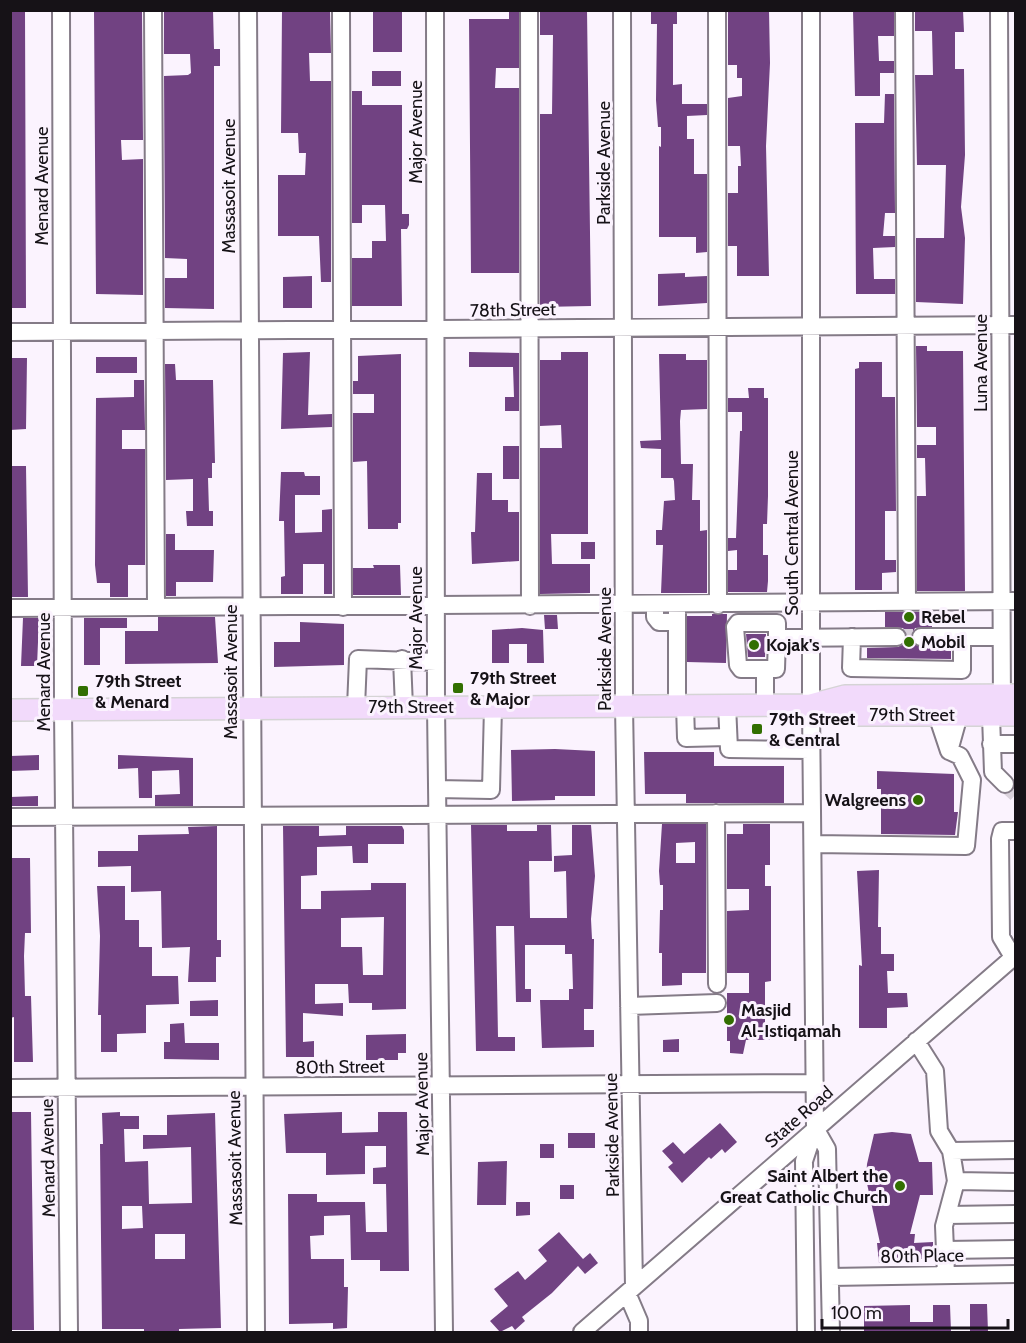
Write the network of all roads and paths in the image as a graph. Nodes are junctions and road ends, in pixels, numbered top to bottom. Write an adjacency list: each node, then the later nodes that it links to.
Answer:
1 (61, 10): 22 (street, Menard Avenue)
2 (153, 10): 19 (street)
3 (248, 10): 17 (street, Massasoit Avenue)
4 (341, 10): 20 (street)
5 (435, 10): 21 (street, Major Avenue)
6 (529, 10): 18 (street)
7 (622, 10): 16 (street, Parkside Avenue)
8 (717, 10): 15 (street)
9 (811, 10): 12 (street, South Central Avenue)
10 (903, 10): 13 (street)
11 (999, 10): 14 (street, Luna Avenue)
12 (812, 325): 13 (street, 78th Street); 15 (street, 78th Street); 27 (street, South Central Avenue)
13 (905, 325): 14 (street, 78th Street); 25 (street)
14 (1008, 325): 24 (street, Luna Avenue)
15 (717, 326): 16 (street, 78th Street); 26 (street)
16 (624, 327): 18 (street, 78th Street); 28 (street, Parkside Avenue)
17 (249, 329): 19 (street, 78th Street); 20 (street, 78th Street); 33 (street, Massasoit Avenue)
18 (530, 329): 21 (street, 78th Street); 32 (street)
19 (155, 330): 22 (street, 78th Street); 37 (street)
20 (342, 330): 21 (street, 78th Street); 34 (street)
21 (435, 330): 31 (street, Major Avenue)
22 (62, 331): 23 (street, 78th Street); 36 (street, Menard Avenue)
23 (10, 332)
24 (1008, 602): 25 (street); 43 (street, Luna Avenue)
25 (907, 603): 27 (street)
26 (718, 604): 27 (street); 30 (street)
27 (811, 604): 45 (street, South Central Avenue)
28 (624, 605): 29 (street); 32 (street); 56 (street, Parkside Avenue)
29 (655, 605): 30 (street); 38 (street)
30 (677, 605): 38 (street)
31 (436, 606): 32 (street); 34 (street); 47 (street, Major Avenue)
32 (530, 606)
33 (250, 607): 34 (street); 37 (street); 61 (street, Massasoit Avenue)
34 (343, 607)
35 (10, 608): 36 (street)
36 (63, 608): 37 (street); 62 (street, Menard Avenue)
37 (156, 608)
38 (677, 622): 51 (street)
39 (852, 637): 40 (street); 45 (street); 49 (street)
40 (897, 637)
41 (921, 637): 42 (street)
42 (962, 637): 43 (street); 49 (street)
43 (1001, 637): 60 (street, Luna Avenue)
44 (777, 638): 45 (street); 48 (street); 48 (street)
45 (811, 638): 54 (street, South Central Avenue)
46 (402, 659): 47 (street); 57 (street); 58 (street)
47 (436, 662): 59 (street, Major Avenue)
48 (765, 669): 53 (street)
49 (950, 670): 50 (street)
50 (949, 696): 54 (main road, 79th Street); 60 (main road, 79th Street)
51 (681, 705): 52 (main road, 79th Street); 56 (main road, 79th Street); 66 (street)
52 (727, 705): 53 (main road, 79th Street); 66 (street)
53 (765, 705): 54 (main road, 79th Street)
54 (811, 705): 64 (main road, 79th Street); 69 (street, South Central Avenue)
55 (493, 706): 56 (main road, 79th Street); 59 (main road, 79th Street); 72 (street)
56 (624, 706): 75 (street, Parkside Avenue)
57 (356, 707): 58 (main road, 79th Street); 61 (main road, 79th Street)
58 (404, 707): 59 (main road, 79th Street)
59 (436, 707): 72 (street, Major Avenue)
60 (1005, 707): 65 (main road, 79th Street); 67 (street, Luna Avenue)
61 (250, 708): 62 (main road, 79th Street); 77 (street, Massasoit Avenue)
62 (63, 709): 63 (main road, 79th Street); 79 (street, Menard Avenue)
63 (10, 710)
64 (937, 715): 65 (main road, 79th Street); 70 (street)
65 (960, 716): 70 (street)
66 (728, 737): 69 (street)
67 (991, 744): 68 (street); 71 (street, Luna Avenue)
68 (1016, 744)
69 (811, 750): 74 (street, South Central Avenue)
70 (949, 751): 81 (street)
71 (1005, 784)
72 (437, 789): 76 (street, Major Avenue)
73 (716, 813): 74 (street); 75 (street); 83 (street)
74 (812, 813): 81 (street, South Central Avenue)
75 (626, 814): 76 (street); 85 (street, Parkside Avenue)
76 (437, 815): 77 (street); 88 (street, Major Avenue)
77 (251, 816): 79 (street); 90 (street, Massasoit Avenue)
78 (10, 817): 79 (street)
79 (64, 817): 92 (street, Menard Avenue)
80 (1016, 831): 82 (street)
81 (813, 844): 87 (street, South Central Avenue)
82 (1015, 957): 86 (street, State Road)
83 (717, 984)
84 (717, 1003): 85 (street)
85 (629, 1006): 89 (street, Parkside Avenue)
86 (916, 1041): 93 (street, State Road); 95 (street)
87 (815, 1083): 89 (street, 80th Street); 93 (street, South Central Avenue)
88 (441, 1084): 89 (street, 80th Street); 90 (street, 80th Street); 108 (street, Major Avenue)
89 (631, 1085): 105 (street, Parkside Avenue)
90 (254, 1088): 92 (street, 80th Street); 107 (street, Massasoit Avenue)
91 (10, 1089): 92 (street, 80th Street)
92 (67, 1089): 106 (street, Menard Avenue)
93 (815, 1128): 104 (street, South Central Avenue); 105 (street, State Road); 111 (street, South Central Avenue)
94 (1016, 1150): 95 (street)
95 (951, 1151): 96 (street)
96 (956, 1181): 97 (street); 98 (street)
97 (1016, 1182)
98 (947, 1215): 99 (street); 101 (street)
99 (1016, 1215)
100 (1016, 1249): 101 (street)
101 (945, 1250): 103 (street)
102 (1016, 1274): 103 (street, 80th Place)
103 (946, 1275): 104 (street, 80th Place)
104 (830, 1277): 112 (street, South Central Avenue)
105 (630, 1290): 109 (street, State Road); 110 (street)
106 (69, 1332)
107 (256, 1332)
108 (444, 1332)
109 (582, 1332)
110 (639, 1332)
111 (806, 1332)
112 (831, 1332)

